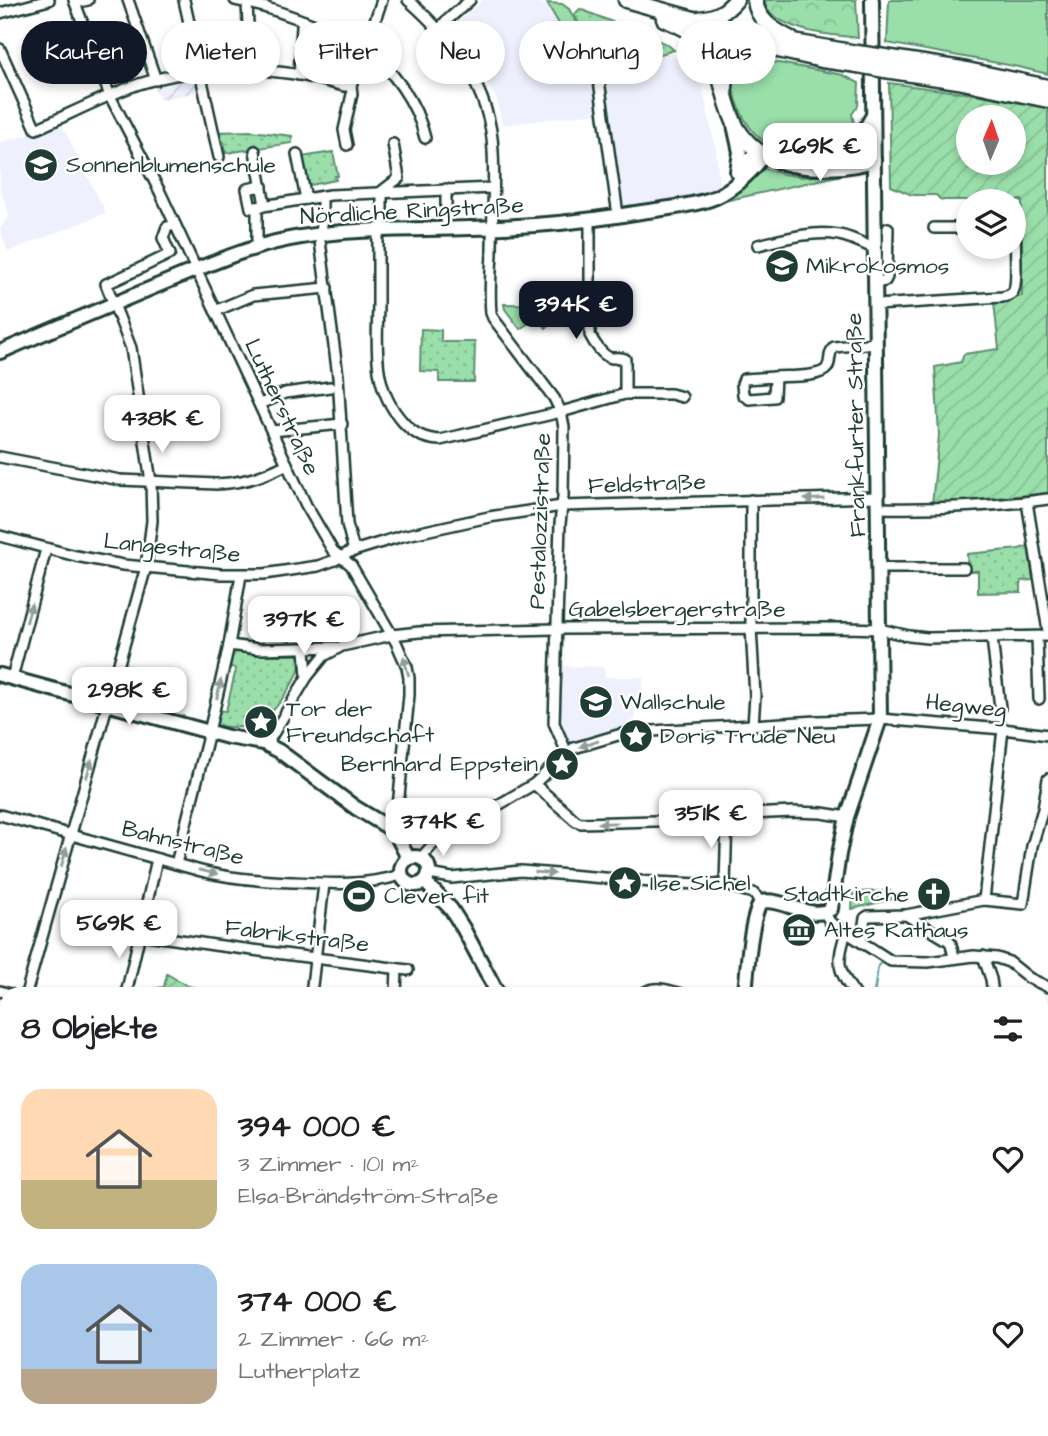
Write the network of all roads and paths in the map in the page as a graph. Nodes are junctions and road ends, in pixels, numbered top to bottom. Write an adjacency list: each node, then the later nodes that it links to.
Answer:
1 (49, 0): 15 (street)
2 (88, 0): 13 (street)
3 (128, 0): 32 (street)
4 (184, 0): 16 (street)
5 (235, 0): 14 (street)
6 (382, 0): 19 (street)
7 (408, 0): 60 (street, Pestalozzistraße)
8 (470, 0): 20 (street)
9 (624, 0): 21 (main road)
10 (736, 0): 22 (main road)
11 (755, 0): 24 (main road)
12 (872, 0): 43 (street, Frankfurter Straße)
13 (74, 2): 40 (street, Lutherstraße)
14 (247, 2): 17 (street); 18 (street)
15 (0, 13)
16 (189, 21)
17 (248, 21)
18 (304, 21)
19 (375, 21)
20 (446, 21)
21 (681, 21)
22 (690, 21)
23 (776, 39): 24 (main road)
24 (802, 44): 28 (main road)
25 (0, 49): 30 (street)
26 (776, 49): 27 (main road)
27 (786, 52): 28 (main road); 41 (main road)
28 (858, 59): 29 (main road, bridge)
29 (885, 63): 39 (main road); 42 (main road)
30 (3, 65): 40 (street)
31 (161, 79): 32 (street)
32 (156, 80): 40 (street)
33 (203, 84): 52 (street)
34 (336, 84): 38 (street)
35 (398, 84): 45 (street)
36 (600, 84): 68 (street)
37 (721, 84): 41 (main road)
38 (351, 86): 47 (street)
39 (1048, 87)
40 (110, 96): 71 (street, Lutherstraße)
41 (725, 96): 44 (main road)
42 (1048, 100)
43 (873, 113): 51 (street); 53 (street, Frankfurter Straße)
44 (732, 117): 50 (main road); 56 (street)
45 (425, 138)
46 (393, 144): 57 (street)
47 (347, 145)
48 (256, 151): 58 (street)
49 (297, 154): 66 (street)
50 (764, 155): 54 (street); 56 (street); 64 (street, Nördliche Ringstraße)
51 (840, 155): 53 (street); 54 (street)
52 (219, 157)
53 (874, 160): 55 (street); 59 (street, Frankfurter Straße)
54 (794, 165): 55 (street)
55 (848, 166): 59 (street)
56 (736, 175): 64 (street)
57 (398, 178): 62 (street); 63 (street)
58 (261, 186): 67 (street); 67 (street)
59 (874, 187): 80 (street, Frankfurter Straße)
60 (493, 188): 61 (street); 72 (street, Pestalozzistraße)
61 (446, 190): 63 (street); 70 (street)
62 (382, 191): 63 (street); 65 (street); 76 (street)
63 (403, 191)
64 (719, 195): 68 (street, Nördliche Ringstraße)
65 (322, 196): 66 (street); 77 (street)
66 (306, 198): 67 (street)
67 (261, 206): 79 (street)
68 (618, 215): 69 (street, Nördliche Ringstraße)
69 (590, 219): 72 (street, Nördliche Ringstraße); 92 (street)
70 (446, 220)
71 (175, 225): 82 (street, Lutherstraße); 85 (street)
72 (492, 227): 76 (street, Nördliche Ringstraße); 95 (street, Pestalozzistraße)
73 (888, 228): 83 (street, Frankfurter Straße)
74 (934, 228): 75 (street)
75 (956, 228)
76 (380, 230): 77 (street, Nördliche Ringstraße); 95 (street)
77 (321, 234): 79 (street, Nördliche Ringstraße); 84 (street)
78 (758, 245): 80 (street)
79 (257, 246): 82 (street, Nördliche Ringstraße)
80 (875, 249): 83 (street, Frankfurter Straße)
81 (1015, 259): 86 (street)
82 (196, 270): 85 (street, Nördliche Ringstraße); 87 (street, Lutherstraße)
83 (875, 283): 86 (street, Frankfurter Straße)
84 (327, 288): 87 (street); 96 (street)
85 (113, 304): 89 (street, Nördliche Ringstraße); 100 (street)
86 (876, 305): 88 (street, Frankfurter Straße)
87 (215, 311): 94 (street, Lutherstraße)
88 (876, 343): 90 (street); 104 (street, Frankfurter Straße)
89 (0, 352)
90 (775, 377)
91 (330, 387): 94 (street)
92 (625, 394): 93 (street); 95 (street)
93 (682, 397)
94 (260, 404): 97 (street, Lutherstraße)
95 (561, 412): 105 (street, Pestalozzistraße)
96 (342, 424): 97 (street); 108 (street)
97 (272, 432): 99 (street, Lutherstraße)
98 (0, 457): 100 (street)
99 (288, 464): 100 (street); 109 (street, Lutherstraße)
100 (151, 482): 110 (street)
101 (1048, 499): 103 (street, Feldstraße)
102 (751, 500): 104 (street, Feldstraße, one-way to 102); 105 (street, Feldstraße); 114 (street)
103 (1027, 502): 104 (street, Feldstraße); 117 (street)
104 (878, 503): 111 (street, Frankfurter Straße)
105 (562, 506): 108 (street, Feldstraße); 115 (street, Pestalozzistraße)
106 (0, 536): 107 (street, Langestraße)
107 (46, 549): 110 (street, Langestraße); 125 (street, one-way to 107)
108 (354, 551): 109 (street, Feldstraße)
109 (341, 557): 113 (street, Langestraße); 118 (street, Lutherstraße)
110 (146, 567): 113 (street, Langestraße); 129 (street)
111 (878, 568): 112 (street, Frankfurter Straße); 116 (street, Frankfurter Straße)
112 (964, 568)
113 (241, 575): 122 (street)
114 (751, 628): 115 (street, Gabelsbergerstraße); 116 (street, Gabelsbergerstraße); 132 (street)
115 (556, 629): 118 (street, Gabelsbergerstraße); 137 (street, Pestalozzistraße)
116 (879, 629): 121 (street, Gabelsbergerstraße); 131 (street, Frankfurter Straße)
117 (1048, 631)
118 (392, 635): 123 (street, Gabelsbergerstraße); 143 (street, Lutherstraße, one-way to 118)
119 (1048, 636): 120 (street, Gabelsbergerstraße)
120 (1037, 637): 121 (street, Gabelsbergerstraße); 127 (street)
121 (992, 638): 130 (street)
122 (229, 645): 124 (street, Gabelsbergerstraße); 134 (street, one-way to 122)
123 (342, 646): 124 (street, Gabelsbergerstraße); 126 (street)
124 (305, 649): 126 (street)
125 (6, 677): 129 (street)
126 (307, 677): 136 (street)
127 (1043, 677): 128 (street)
128 (1039, 699)
129 (108, 704): 134 (street); 144 (street, one-way to 129)
130 (1000, 708)
131 (880, 719): 132 (street, Hegweg); 133 (street, Hegweg); 142 (street, Frankfurter Straße)
132 (753, 725): 137 (street, Hegweg, one-way to 137)
133 (1003, 729): 135 (street, Hegweg); 152 (street)
134 (209, 732): 136 (street); 147 (street)
135 (1048, 735)
136 (267, 744): 143 (street)
137 (567, 753): 139 (street)
138 (1048, 779): 152 (street)
139 (534, 784): 141 (street, one-way to 139); 145 (street)
140 (0, 815): 144 (street, Bahnstraße)
141 (727, 816): 142 (street); 151 (street)
142 (847, 817): 154 (street, Frankfurter Straße)
143 (391, 829): 145 (street)
144 (70, 834): 146 (street, Bahnstraße); 164 (street, one-way to 144)
145 (415, 858): 148 (street); 149 (street)
146 (158, 859): 147 (street, Bahnstraße); 157 (street)
147 (176, 864): 150 (street, Bahnstraße, one-way to 150)
148 (401, 875): 149 (street); 150 (street, Bahnstraße)
149 (427, 878): 151 (street, one-way to 151); 168 (street)
150 (324, 884): 161 (street)
151 (724, 885): 153 (street)
152 (984, 900): 155 (street)
153 (761, 902): 154 (street); 169 (street)
154 (824, 913): 156 (street)
155 (906, 915): 158 (street); 159 (street)
156 (845, 932): 158 (street); 170 (street)
157 (141, 934): 161 (street, Fabrikstraße); 165 (street)
158 (861, 942): 159 (street)
159 (953, 955): 160 (street)
160 (983, 956): 171 (street); 172 (street)
161 (316, 958): 162 (street, Fabrikstraße); 166 (street)
162 (397, 969): 163 (street, Fabrikstraße); 167 (street)
163 (408, 970)
164 (28, 987)
165 (128, 987)
166 (312, 987)
167 (396, 987)
168 (494, 987)
169 (746, 987)
170 (850, 987)
171 (993, 987)
172 (1048, 987)

